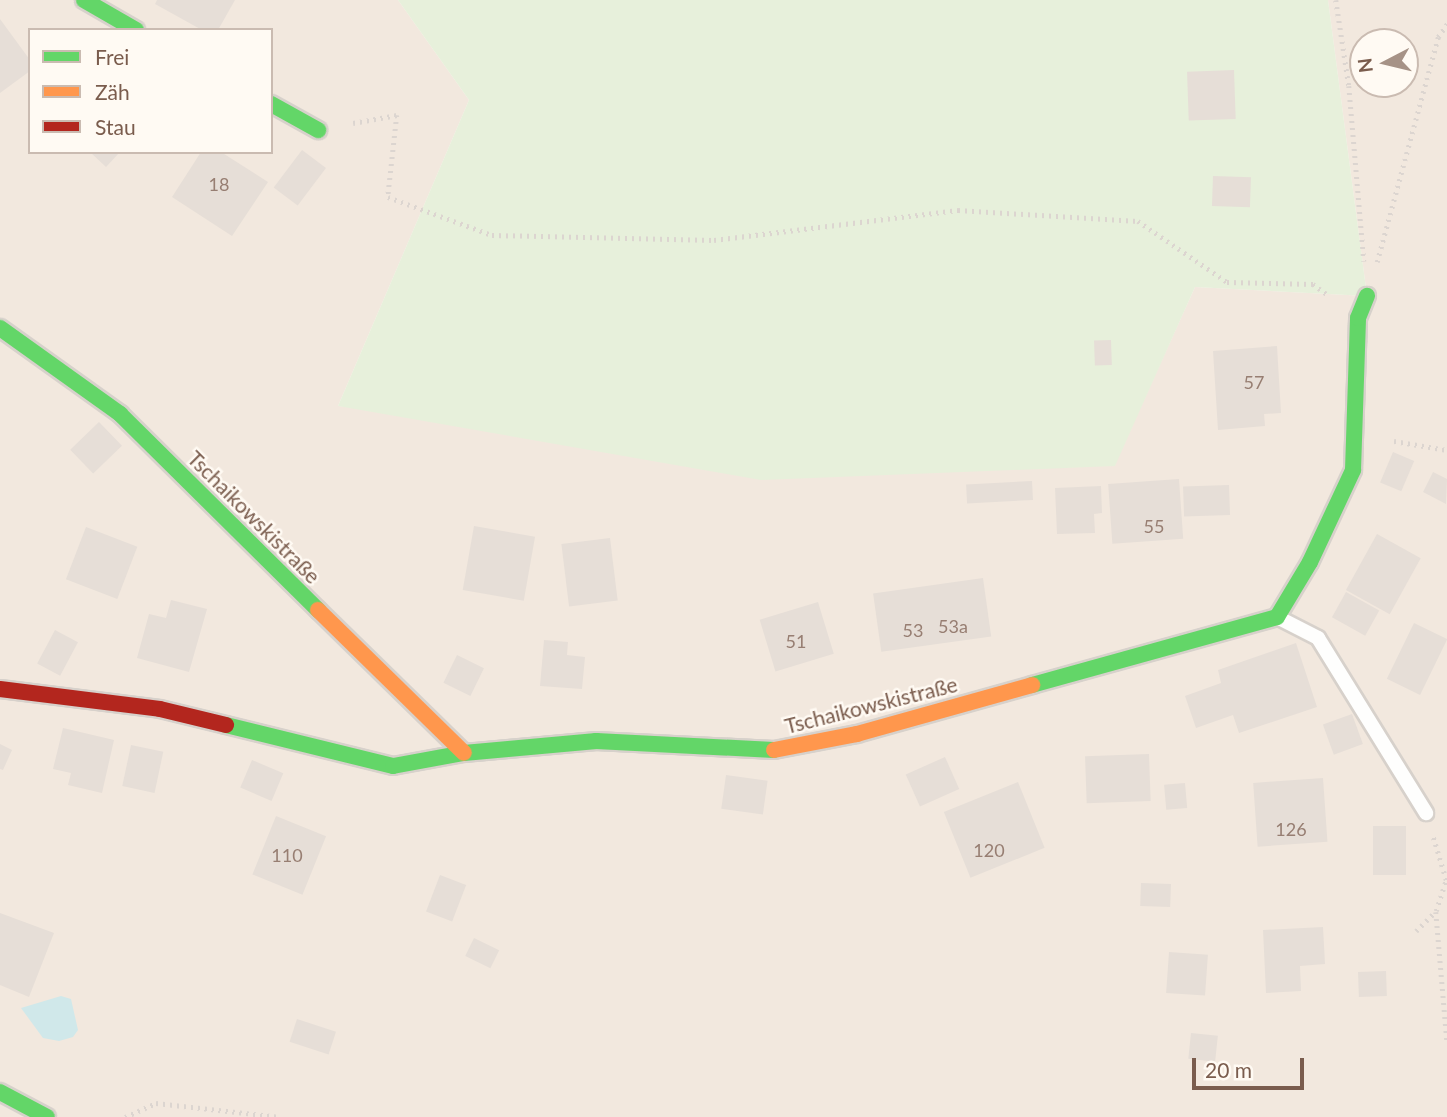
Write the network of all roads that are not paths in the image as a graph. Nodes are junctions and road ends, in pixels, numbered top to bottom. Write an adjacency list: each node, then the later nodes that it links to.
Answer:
1 (84, 0): 2 (street)
2 (133, 28)
3 (273, 105): 4 (street)
4 (318, 130)
5 (1367, 296): 7 (street)
6 (0, 327): 9 (street, Tschaikowskistraße)
7 (1278, 617): 9 (street, Tschaikowskistraße); 10 (lane)
8 (0, 689): 9 (street, Tschaikowskistraße)
9 (464, 753)
10 (1426, 813)
11 (0, 1091): 12 (street)
12 (47, 1117)

